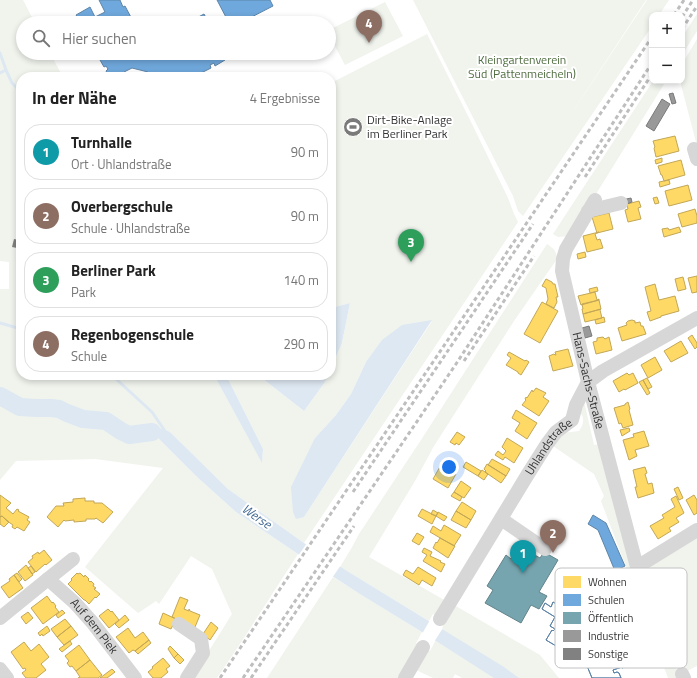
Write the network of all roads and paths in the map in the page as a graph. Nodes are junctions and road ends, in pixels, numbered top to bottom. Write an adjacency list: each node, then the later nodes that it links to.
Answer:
1 (622, 203): 3 (street, Hans-Sachs-Straße)
2 (697, 318): 3 (street, Uhlandstraße)
3 (588, 382): 4 (street, Uhlandstraße); 5 (street, Hans-Sachs-Straße)
4 (501, 519): 6 (street); 10 (street, Uhlandstraße)
5 (697, 530)
6 (545, 549)
7 (73, 560): 8 (street)
8 (48, 579): 9 (street); 15 (street, Auf dem Piek)
9 (0, 618)
10 (440, 619)
11 (179, 624): 16 (street)
12 (423, 647): 17 (street)
13 (0, 669): 14 (street)
14 (7, 678)
15 (135, 678)
16 (187, 678)
17 (405, 678)

